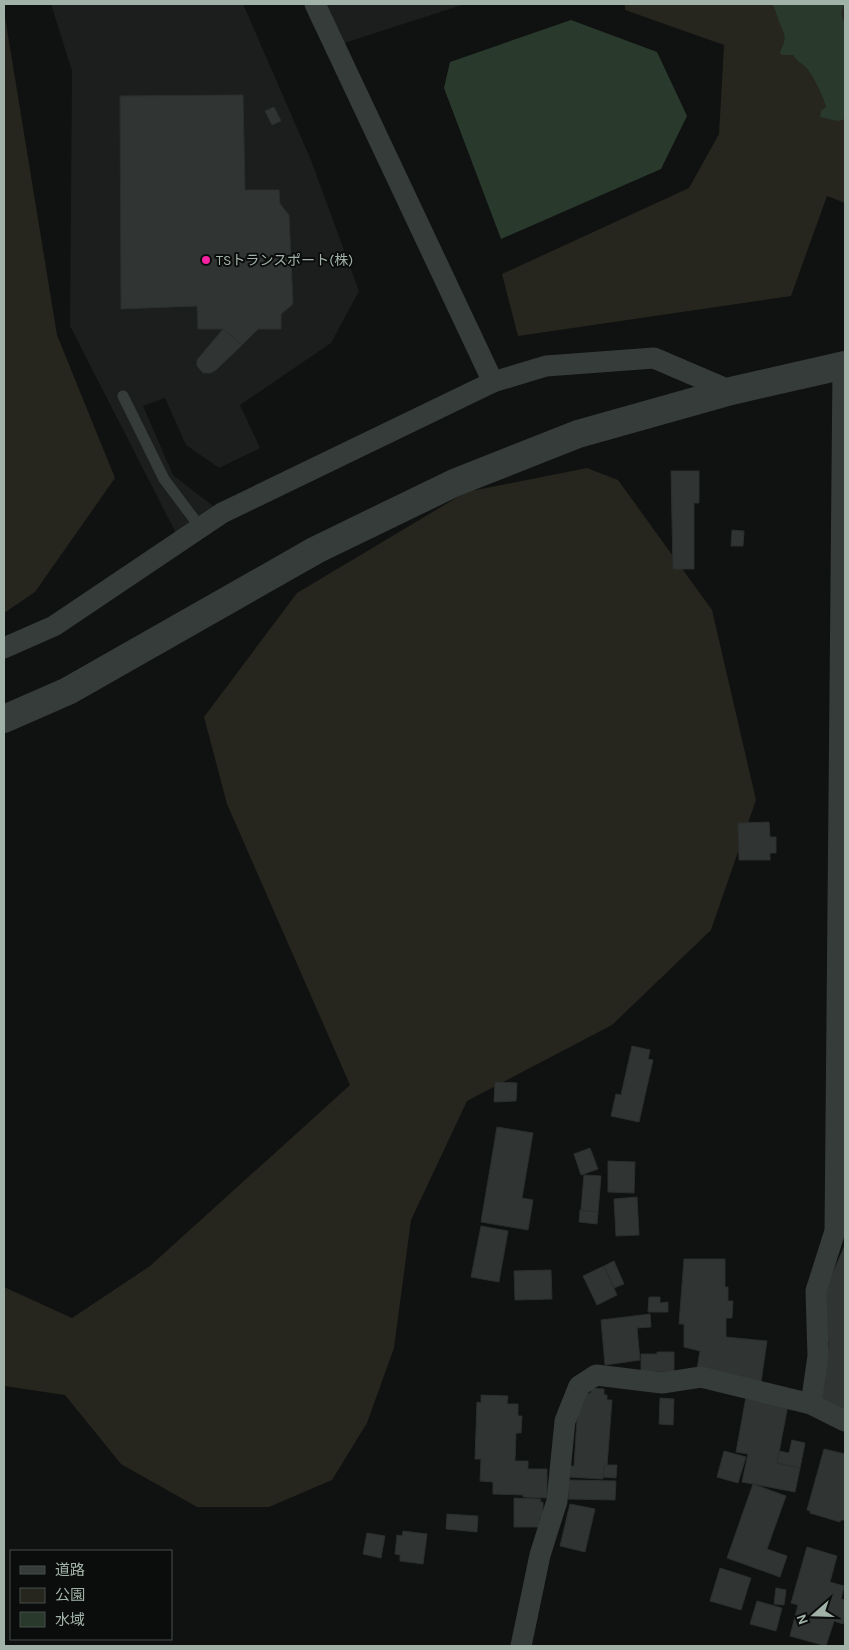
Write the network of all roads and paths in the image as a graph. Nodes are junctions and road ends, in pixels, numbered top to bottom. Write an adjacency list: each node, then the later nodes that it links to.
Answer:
1 (315, 4): 3 (street)
2 (844, 366): 4 (street); 9 (street)
3 (493, 382): 4 (street); 6 (street)
4 (731, 391): 8 (street)
5 (123, 396): 6 (lane)
6 (200, 528): 7 (street)
7 (4, 648)
8 (4, 719)
9 (842, 728): 10 (street)
10 (841, 1135): 11 (street)
11 (811, 1404): 12 (street); 13 (street)
12 (845, 1421)
13 (521, 1646)

